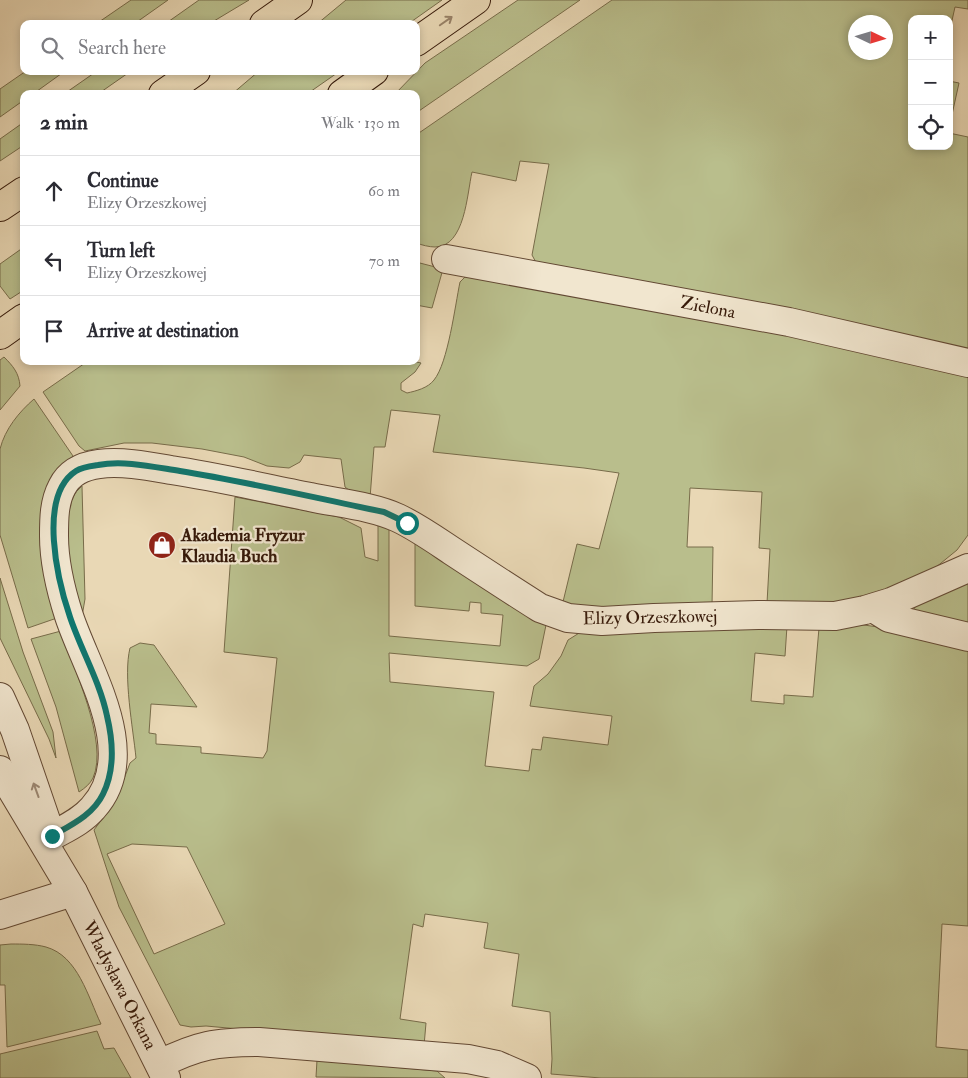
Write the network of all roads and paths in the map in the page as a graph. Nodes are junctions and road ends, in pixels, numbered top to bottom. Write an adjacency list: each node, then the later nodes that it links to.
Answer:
1 (298, 0): 3 (main road)
2 (476, 0): 4 (main road, one-way to 2)
3 (270, 20)
4 (420, 39)
5 (190, 75): 7 (main road)
6 (368, 75): 8 (main road)
7 (169, 90)
8 (348, 90)
9 (20, 194): 10 (main road)
10 (0, 207)
11 (446, 259): 12 (street, Zielona)
12 (968, 362)
13 (968, 568): 14 (street, Elizy Orzeszkowej)
14 (874, 608): 15 (street); 18 (street, Elizy Orzeszkowej)
15 (968, 637)
16 (0, 697): 18 (street, Władysława Orkana, one-way to 16)
17 (0, 770): 19 (street, Władysława Orkana)
18 (52, 836): 19 (street, Władysława Orkana)
19 (73, 892): 20 (street); 21 (street, Władysława Orkana)
20 (0, 915)
21 (163, 1071): 22 (street)
22 (527, 1078)

